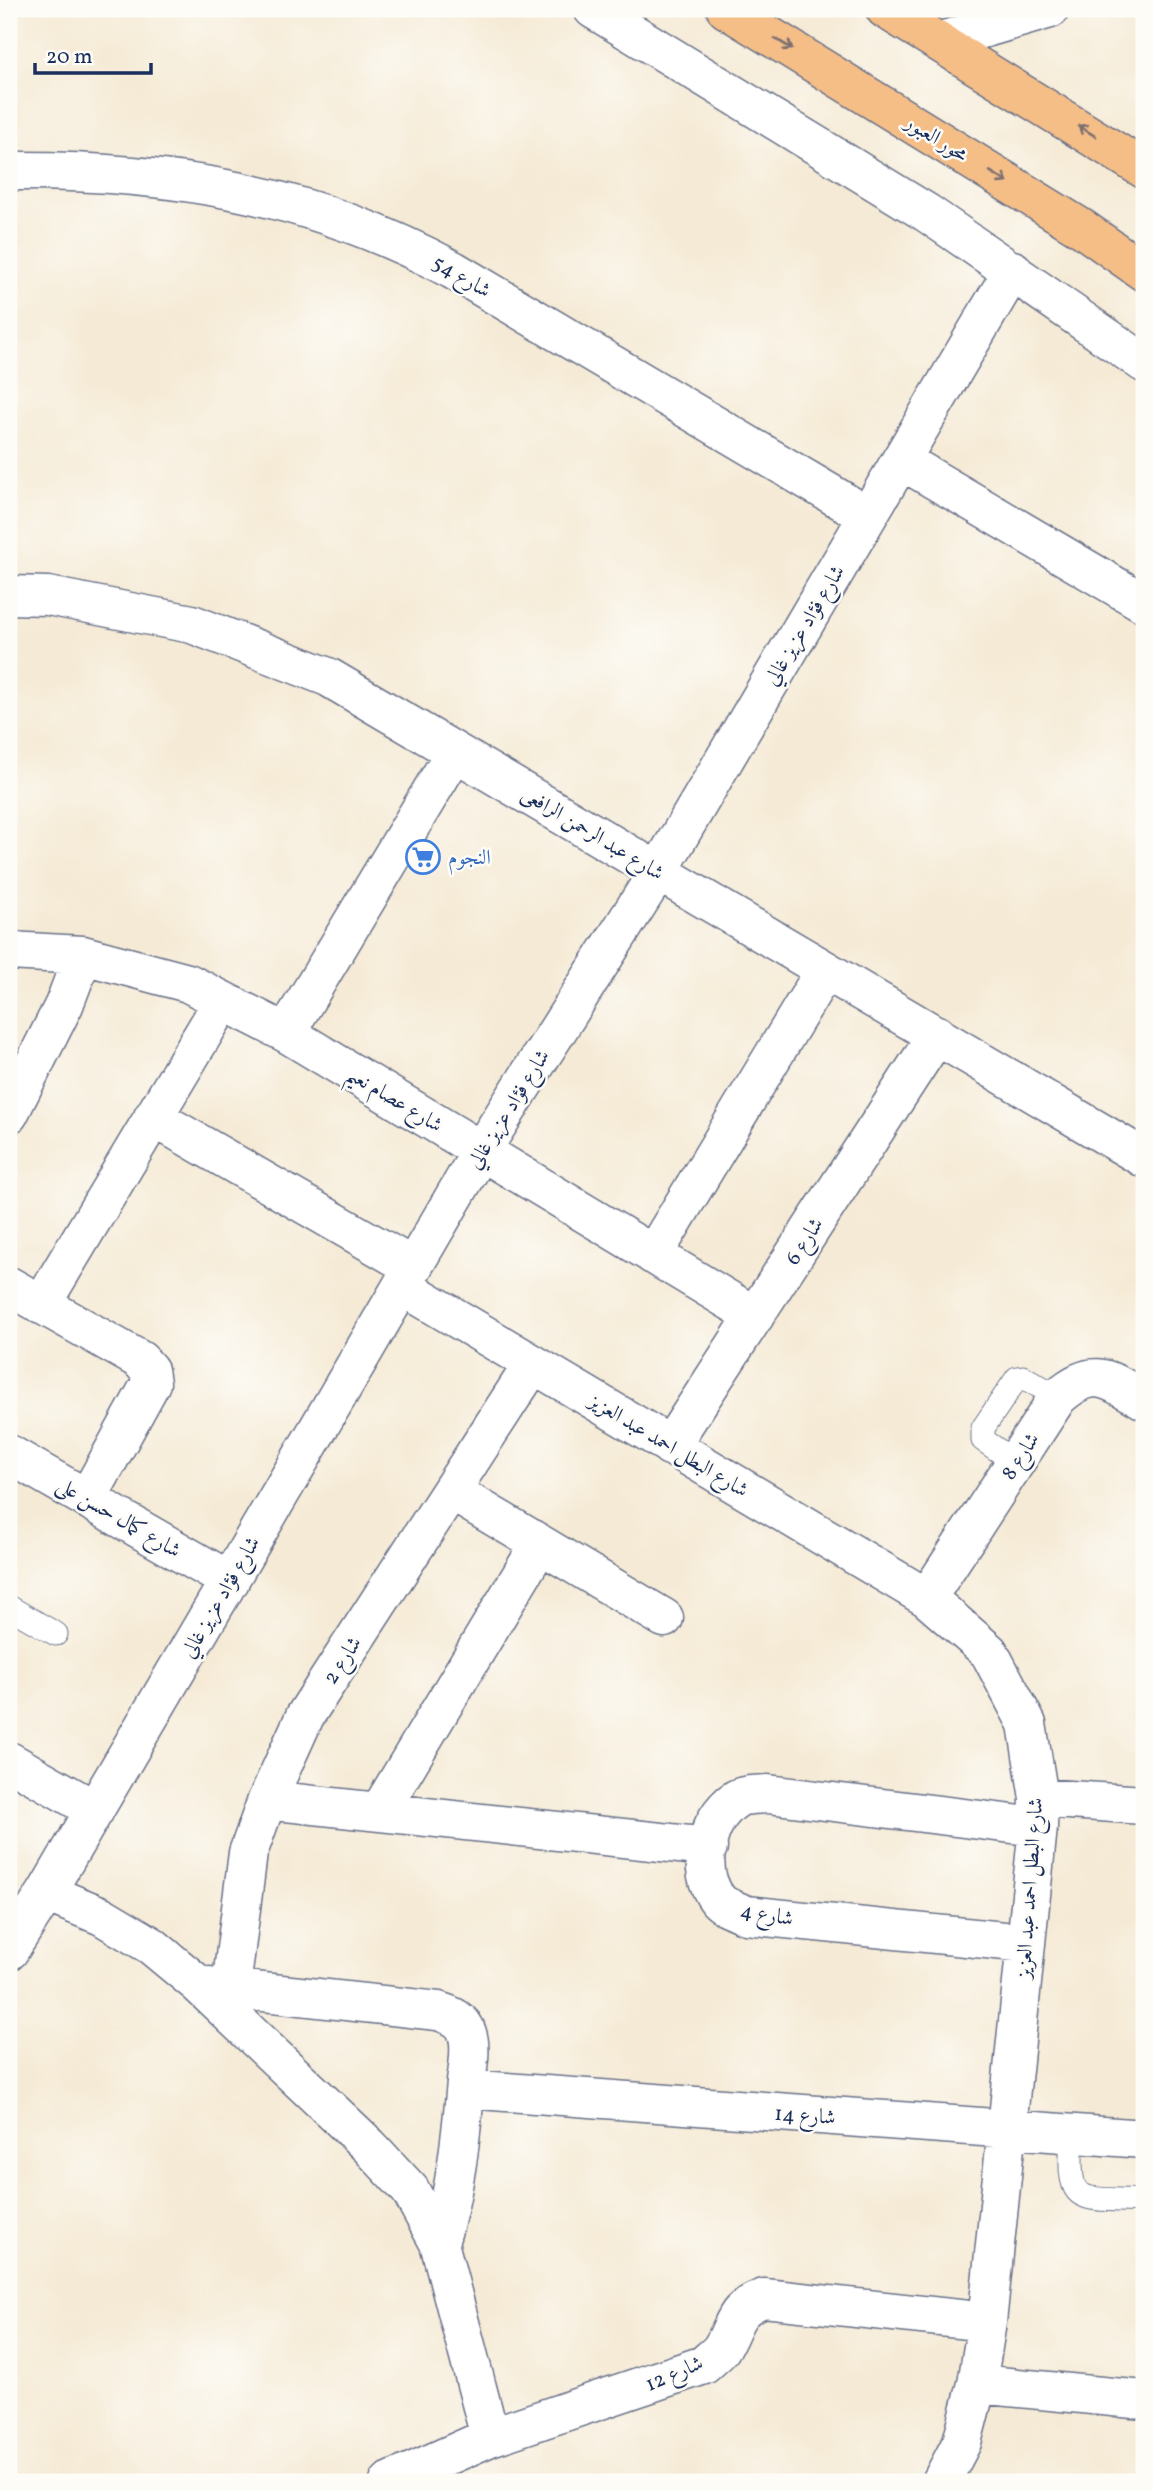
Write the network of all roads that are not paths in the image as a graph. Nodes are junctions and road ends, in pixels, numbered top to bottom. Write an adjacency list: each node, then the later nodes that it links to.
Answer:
1 (593, 9): 8 (street)
2 (726, 9): 9 (highway, محور العبور, one-way to 9)
3 (886, 9): 5 (highway)
4 (1050, 9): 5 (street)
5 (942, 41): 6 (highway, one-way to 5)
6 (1144, 169)
7 (9, 171): 12 (street, شارع 54)
8 (1013, 270): 10 (street); 11 (street, شارع فؤاد عزيز غالي)
9 (1144, 272)
10 (1144, 363)
11 (901, 460): 12 (street, شارع فؤاد عزيز غالي); 14 (street)
12 (868, 516): 16 (street, شارع فؤاد عزيز غالي)
13 (9, 595): 15 (street, شارع عبد الرحمن الرافعى)
14 (1144, 603)
15 (455, 752): 16 (street, شارع عبد الرحمن الرافعى); 21 (street)
16 (658, 872): 19 (street, شارع عبد الرحمن الرافعى); 25 (street, شارع فؤاد عزيز غالي)
17 (9, 951): 18 (street, شارع عصام نعيم)
18 (83, 955): 20 (street, شارع عصام نعيم); 23 (street)
19 (825, 970): 22 (street, شارع عبد الرحمن الرافعى); 27 (street)
20 (223, 1001): 21 (street, شارع عصام نعيم); 24 (street)
21 (286, 1033): 25 (street, شارع عصام نعيم)
22 (937, 1035): 26 (street, شارع عبد الرحمن الرافعى); 31 (street, شارع 6)
23 (11, 1103)
24 (153, 1117): 28 (street, شارع البطل احمد عبد العزيز); 30 (street)
25 (481, 1151): 27 (street, شارع عصام نعيم); 28 (street, شارع فؤاد عزيز غالي)
26 (1144, 1158)
27 (653, 1255): 31 (street, شارع عصام نعيم)
28 (407, 1277): 32 (street, شارع البطل احمد عبد العزيز); 39 (street, شارع فؤاد عزيز غالي)
29 (9, 1286): 30 (street)
30 (41, 1305): 37 (street)
31 (755, 1316): 34 (street, شارع 6)
32 (533, 1364): 34 (street, شارع البطل احمد عبد العزيز); 36 (street, شارع 2)
33 (1144, 1401): 40 (street, شارع 8)
34 (670, 1446): 40 (street, شارع البطل احمد عبد العزيز)
35 (9, 1454): 37 (street, شارع كمال حسن على)
36 (451, 1491): 38 (street); 45 (street, شارع 2)
37 (87, 1499): 39 (street, شارع كمال حسن على)
38 (540, 1544): 42 (street); 48 (street)
39 (230, 1581): 47 (street, شارع فؤاد عزيز غالي)
40 (928, 1598): 49 (street, شارع البطل احمد عبد العزيز)
41 (9, 1607): 43 (lane)
42 (664, 1618)
43 (56, 1634)
44 (9, 1761): 47 (street)
45 (267, 1800): 48 (street); 54 (street, شارع 2)
46 (1144, 1805): 49 (street, شارع 4)
47 (95, 1811): 51 (street, شارع فؤاد عزيز غالي)
48 (379, 1812): 50 (street)
49 (1038, 1812): 50 (street, شارع 4); 52 (street, شارع البطل احمد عبد العزيز)
50 (708, 1847): 52 (street, شارع 4)
51 (46, 1894): 53 (street, شارع فؤاد عزيز غالي); 54 (street)
52 (1026, 1943): 56 (street, شارع البطل احمد عبد العزيز)
53 (9, 1951)
54 (215, 1987): 55 (street); 60 (street)
55 (466, 2088): 56 (street, شارع 14); 60 (street)
56 (1007, 2131): 57 (street, شارع 14); 61 (street, شارع البطل احمد عبد العزيز)
57 (1072, 2135): 58 (street, شارع 14); 59 (lane)
58 (1144, 2139)
59 (1144, 2201)
60 (439, 2243): 64 (street)
61 (987, 2322): 62 (street, شارع البطل احمد عبد العزيز); 64 (street, شارع 12)
62 (977, 2384): 63 (street); 66 (street, شارع البطل احمد عبد العزيز)
63 (1144, 2400)
64 (490, 2437): 65 (street, شارع 12)
65 (389, 2482)
66 (941, 2482)

